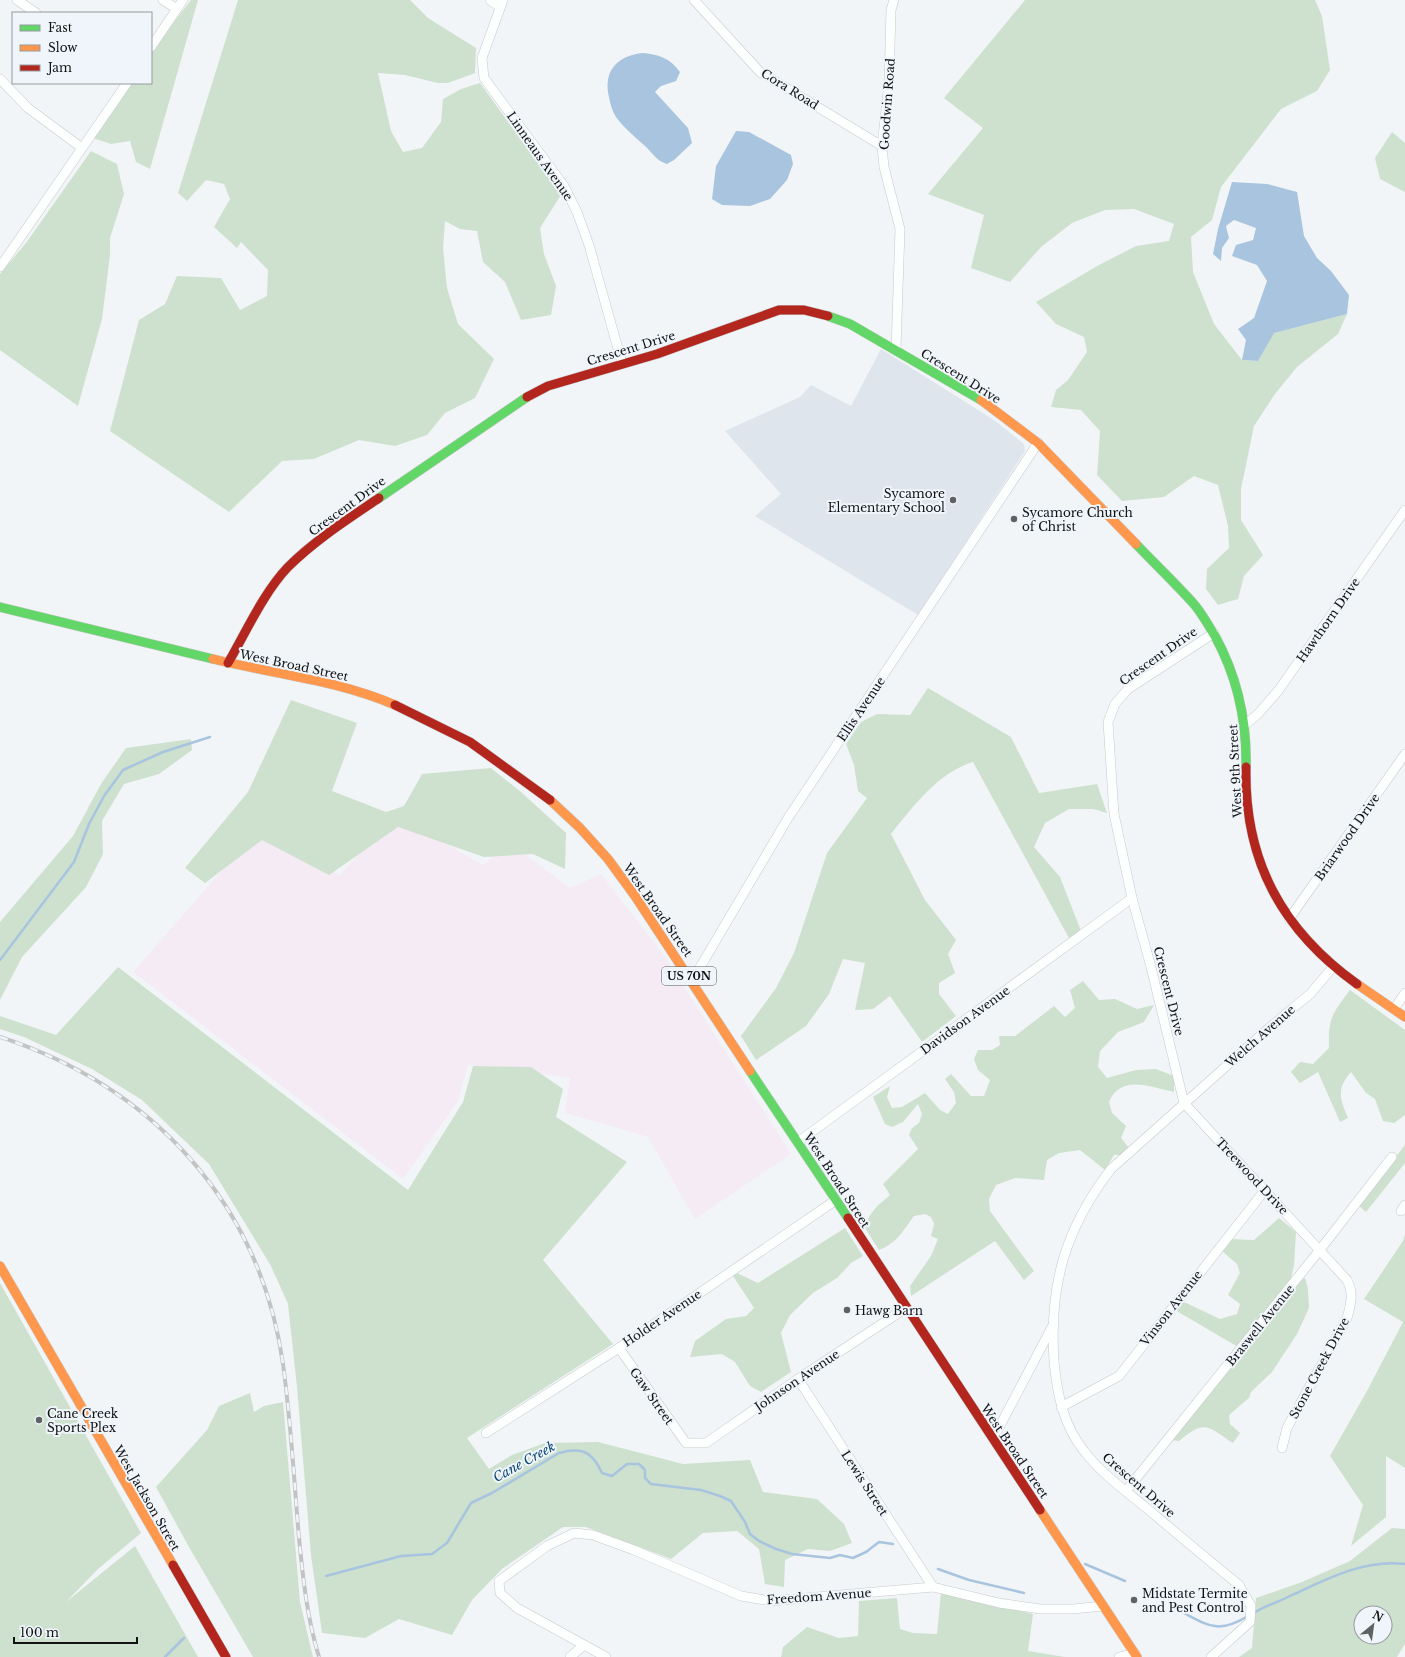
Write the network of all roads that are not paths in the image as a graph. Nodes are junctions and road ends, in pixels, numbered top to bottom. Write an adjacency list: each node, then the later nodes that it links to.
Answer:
1 (17, 0): 9 (street)
2 (163, 0): 8 (street)
3 (183, 0): 8 (street)
4 (490, 0): 7 (street)
5 (694, 0): 13 (street, Cora Road)
6 (894, 0): 13 (street, Goodwin Road)
7 (501, 4): 17 (street, Linneaus Avenue)
8 (177, 9): 10 (street)
9 (35, 12)
10 (152, 46)
11 (0, 79): 14 (street)
12 (125, 84): 14 (street)
13 (882, 146): 16 (street, Goodwin Road)
14 (82, 148): 15 (street)
15 (0, 267)
16 (896, 350): 17 (street, Crescent Drive); 18 (street, Crescent Drive)
17 (622, 363): 22 (street, Crescent Drive)
18 (1038, 443): 21 (street, Crescent Drive); 28 (street, Ellis Avenue)
19 (1405, 510): 23 (street, Hawthorn Drive)
20 (0, 607): 22 (street, West Broad Street / US 70N)
21 (1214, 633): 23 (street, West 9th Street); 25 (street, Crescent Drive)
22 (228, 663): 28 (street, West Broad Street / US 70N)
23 (1245, 725): 26 (street, West 9th Street)
24 (1405, 754): 26 (street, Briarwood Drive)
25 (1132, 898): 32 (street, Crescent Drive); 33 (street, Davidson Avenue)
26 (1289, 919): 27 (street, West 9th Street)
27 (1334, 966): 30 (street, West 9th Street); 32 (street, Welch Avenue)
28 (692, 981): 33 (street, West Broad Street / US 70N)
29 (1405, 993): 30 (street)
30 (1394, 1009): 31 (street, West 9th Street)
31 (1405, 1017)
32 (1184, 1103): 35 (street, Treewood Drive); 40 (street, Crescent Drive)
33 (798, 1142): 36 (street, West Broad Street / US 70N)
34 (1392, 1157): 37 (street, Braswell Avenue)
35 (1265, 1190): 37 (street, Treewood Drive); 43 (street, Vinson Avenue)
36 (836, 1200): 39 (street, West Broad Street / US 70N); 41 (street, Holder Avenue)
37 (1319, 1251): 47 (street, Stone Creek Drive); 48 (street, Braswell Avenue)
38 (0, 1266): 53 (street, West Jackson Street)
39 (906, 1308): 42 (street, Johnson Avenue); 45 (street, West Broad Street / US 70N)
40 (1053, 1325): 43 (street, Crescent Drive); 45 (street)
41 (619, 1348): 44 (street, Holder Avenue); 46 (street, Gaw Street)
42 (798, 1379): 46 (street, Johnson Avenue); 49 (street, Lewis Street)
43 (1061, 1407): 48 (street, Crescent Drive)
44 (486, 1434)
45 (992, 1438): 50 (street, West Broad Street / US 70N)
46 (686, 1443)
47 (1282, 1448)
48 (1126, 1491): 57 (street, Crescent Drive)
49 (933, 1587): 50 (street, Freedom Avenue); 51 (street, Freedom Avenue)
50 (1103, 1606): 52 (street, West Broad Street / US 70N)
51 (584, 1645): 54 (street); 55 (street)
52 (1136, 1655): 56 (street)
53 (226, 1657)
54 (570, 1657)
55 (606, 1657)
56 (1119, 1657)
57 (1211, 1657)

